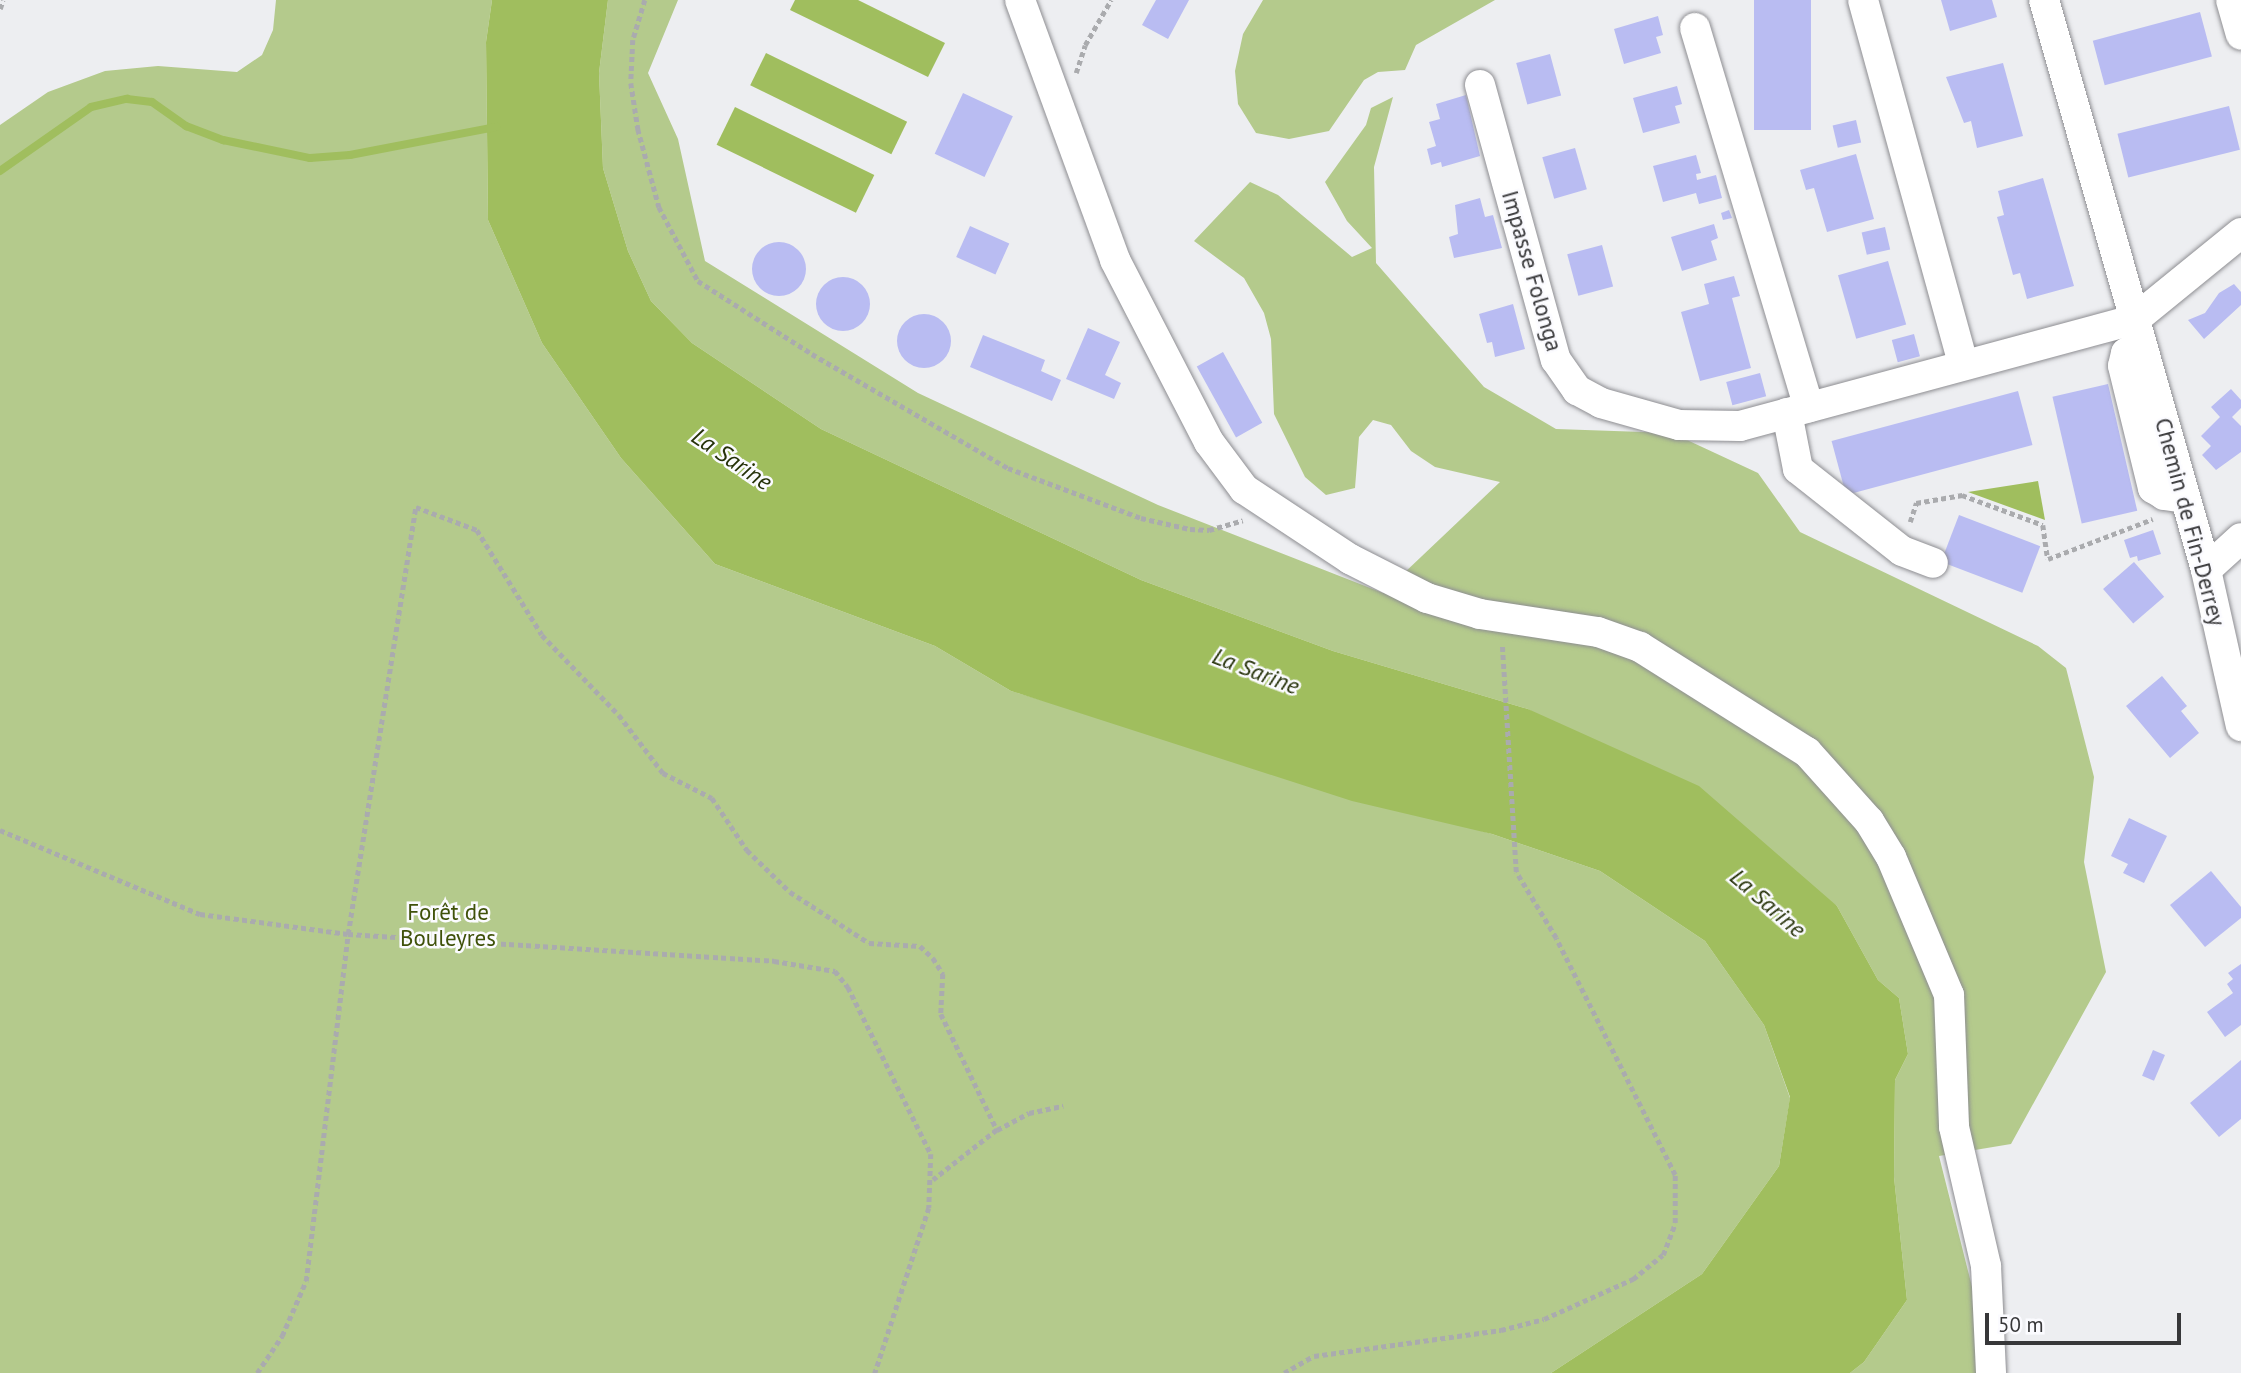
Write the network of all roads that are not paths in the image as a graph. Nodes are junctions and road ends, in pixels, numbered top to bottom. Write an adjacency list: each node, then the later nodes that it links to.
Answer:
1 (1020, 0): 16 (street)
2 (1863, 0): 10 (street)
3 (2044, 0): 9 (street, Chemin de Fin-Derrey)
4 (2231, 0): 6 (street)
5 (1695, 28): 11 (street)
6 (2241, 36)
7 (1480, 85): 11 (street, Impasse Folonga)
8 (2241, 233): 9 (street)
9 (2138, 331): 10 (street, Impasse Folonga); 14 (street, Chemin de Fin-Derrey)
10 (1963, 364): 11 (street, Impasse Folonga)
11 (1798, 410): 13 (street)
12 (2241, 538): 14 (street)
13 (1933, 563)
14 (2206, 570): 15 (street, Chemin de Fin-Derrey)
15 (2241, 726)
16 (1991, 1373)

